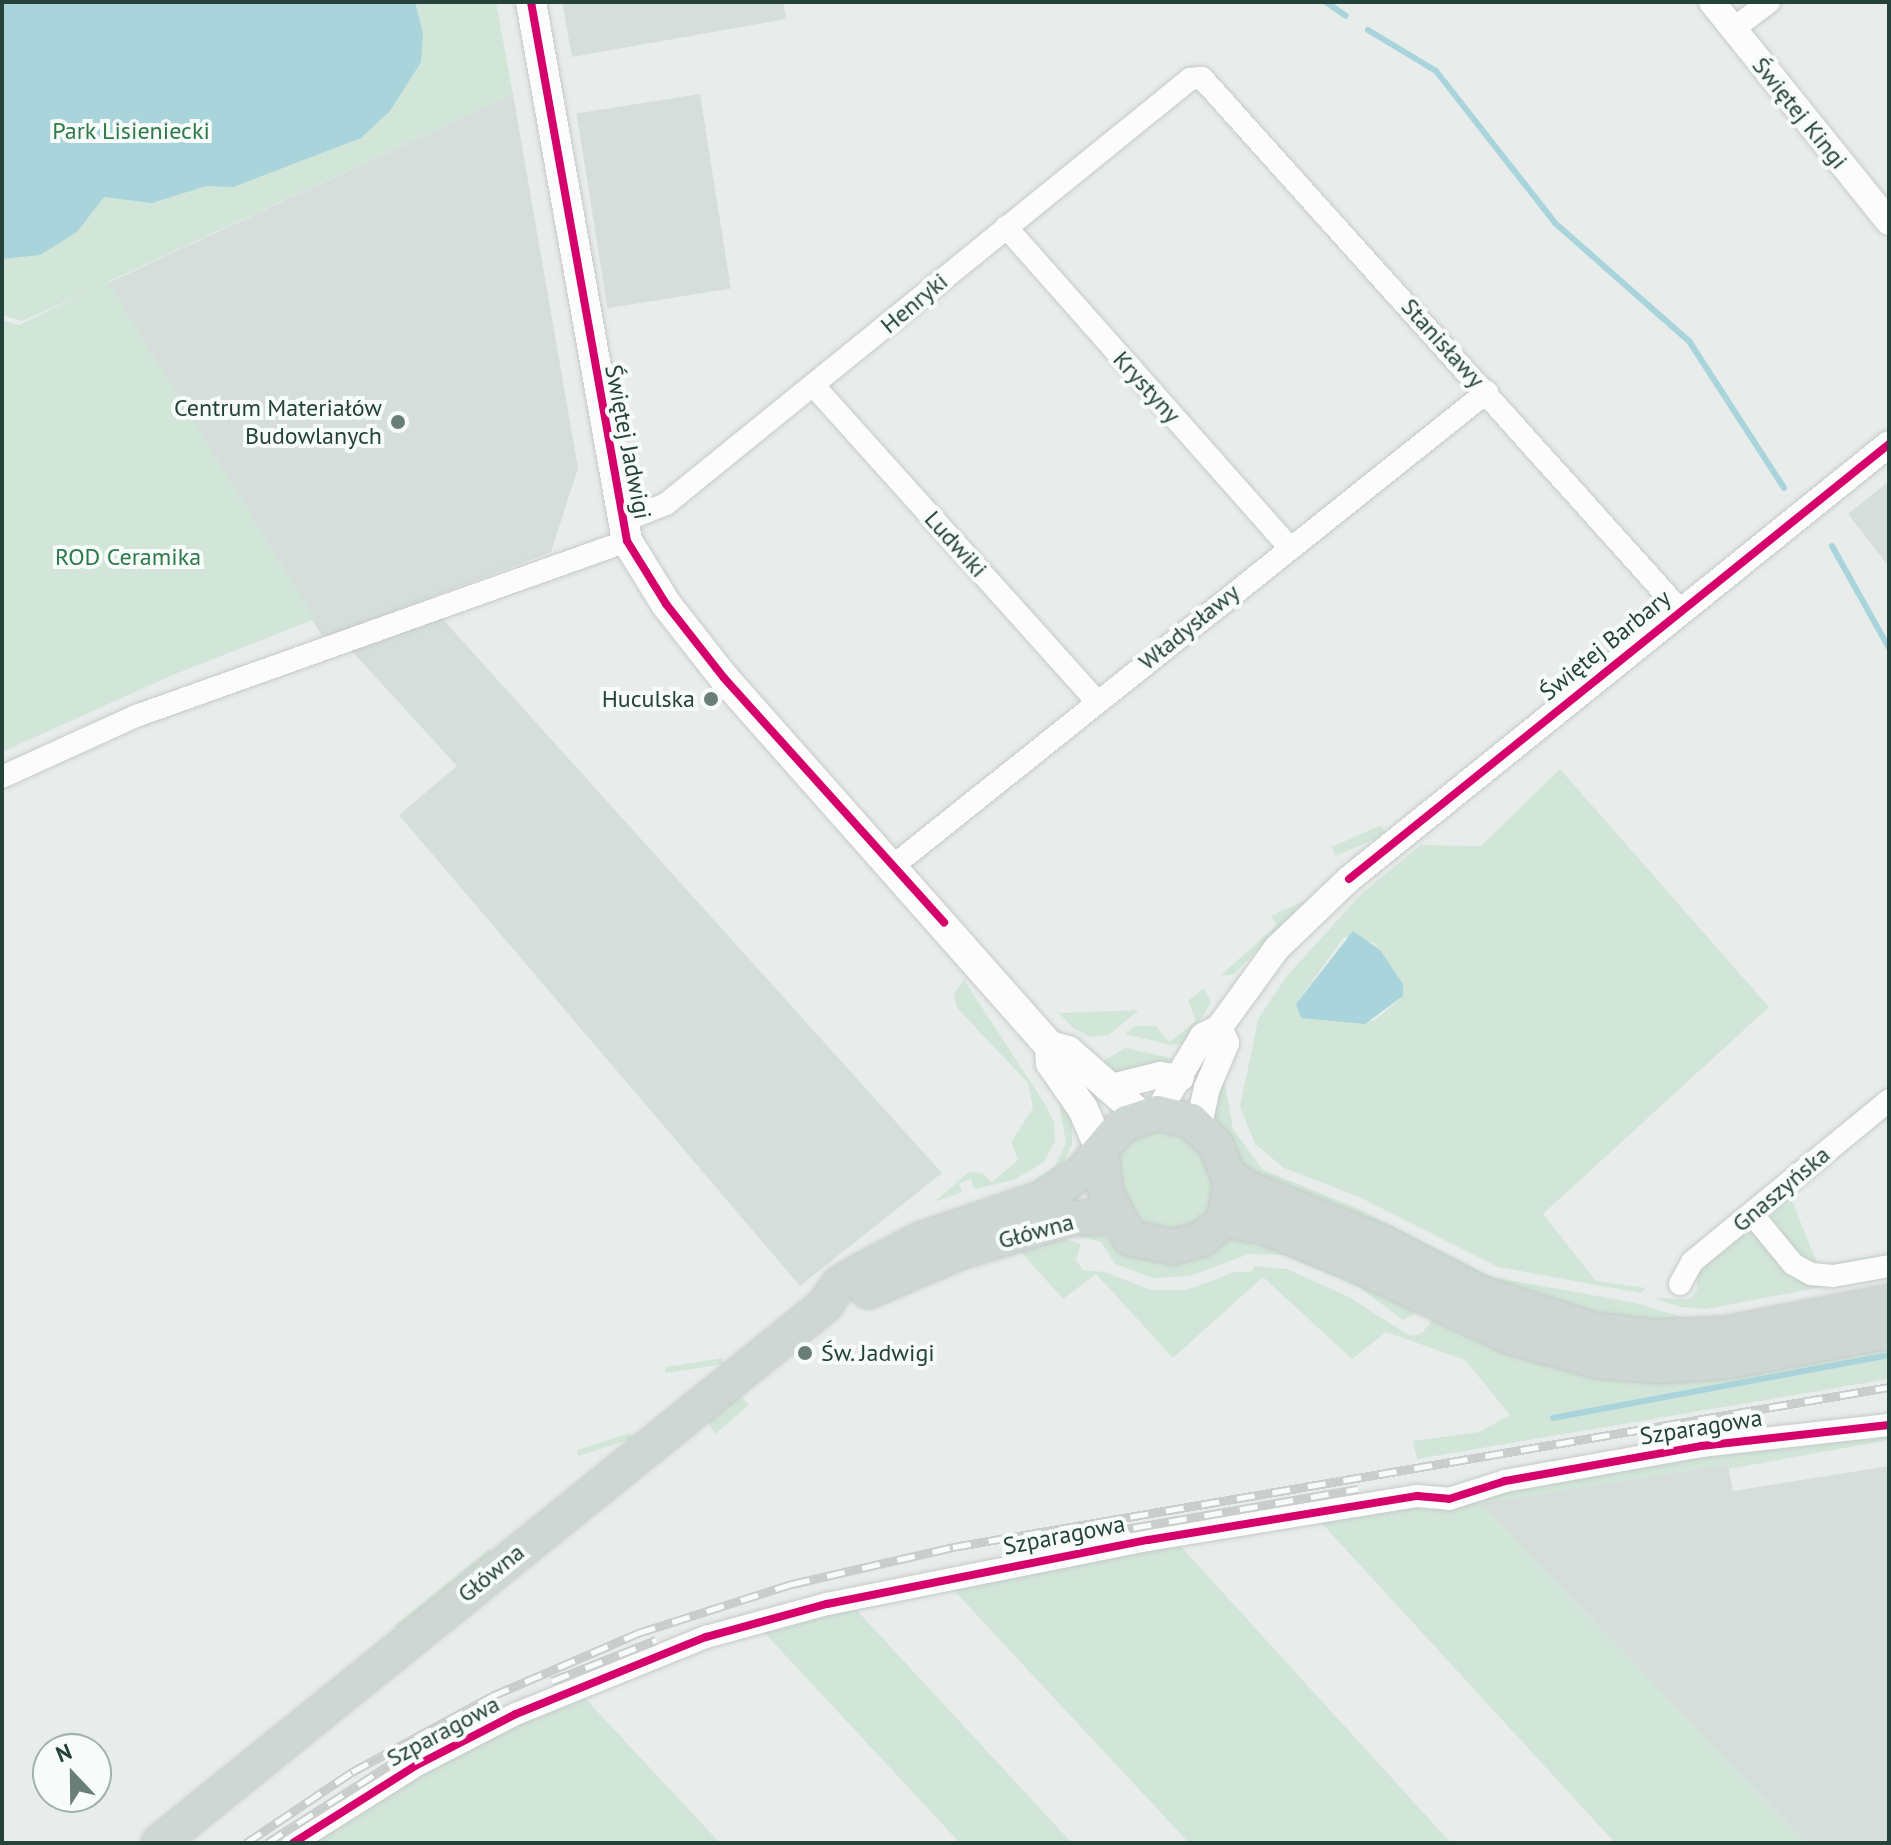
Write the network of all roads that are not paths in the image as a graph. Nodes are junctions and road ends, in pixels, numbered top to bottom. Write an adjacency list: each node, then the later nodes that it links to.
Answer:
1 (531, 2): 11 (main road, Świętej Jadwigi)
2 (1712, 2): 4 (street, Świętej Kingi)
3 (1769, 2): 4 (street)
4 (1733, 29): 6 (street, Świętej Kingi)
5 (1202, 78): 7 (street, Henryki); 9 (street, Stanisławy)
6 (1889, 222)
7 (1006, 227): 8 (street, Henryki); 12 (street, Krystyny)
8 (814, 386): 11 (street, Henryki); 14 (street, Ludwiki)
9 (1487, 392): 12 (street, Władysławy); 13 (street, Stanisławy)
10 (1889, 444): 13 (street, Świętej Barbary)
11 (624, 532): 15 (street); 16 (main road, Świętej Jadwigi)
12 (1289, 547): 14 (street, Władysławy)
13 (1680, 610): 17 (street, Świętej Barbary)
14 (1097, 701): 16 (street, Władysławy)
15 (2, 777)
16 (893, 866): 18 (main road, Świętej Jadwigi)
17 (1219, 1028): 19 (street, Świętej Barbary); 23 (street)
18 (1050, 1046): 20 (main road, Świętej Jadwigi); 24 (main road, Świętej Jadwigi)
19 (1181, 1078): 20 (street); 22 (street, Świętej Barbary)
20 (1107, 1088): 22 (main road, Świętej Jadwigi)
21 (1889, 1100): 26 (street, Gnaszyńska)
22 (1150, 1115): 23 (main road); 24 (main road)
23 (1199, 1125): 25 (main road)
24 (1101, 1151): 27 (main road); 32 (main road, Główna)
25 (1230, 1176): 28 (main road); 31 (main road)
26 (1752, 1214): 29 (street); 30 (street, Gnaszyńska)
27 (1115, 1217): 28 (main road); 32 (main road, Główna)
28 (1224, 1220): 33 (main road)
29 (1889, 1266)
30 (1680, 1284)
31 (1889, 1302)
32 (825, 1305): 35 (main road, Główna)
33 (1889, 1331)
34 (1889, 1425): 36 (street, Szparagowa)
35 (159, 1843)
36 (293, 1843)

